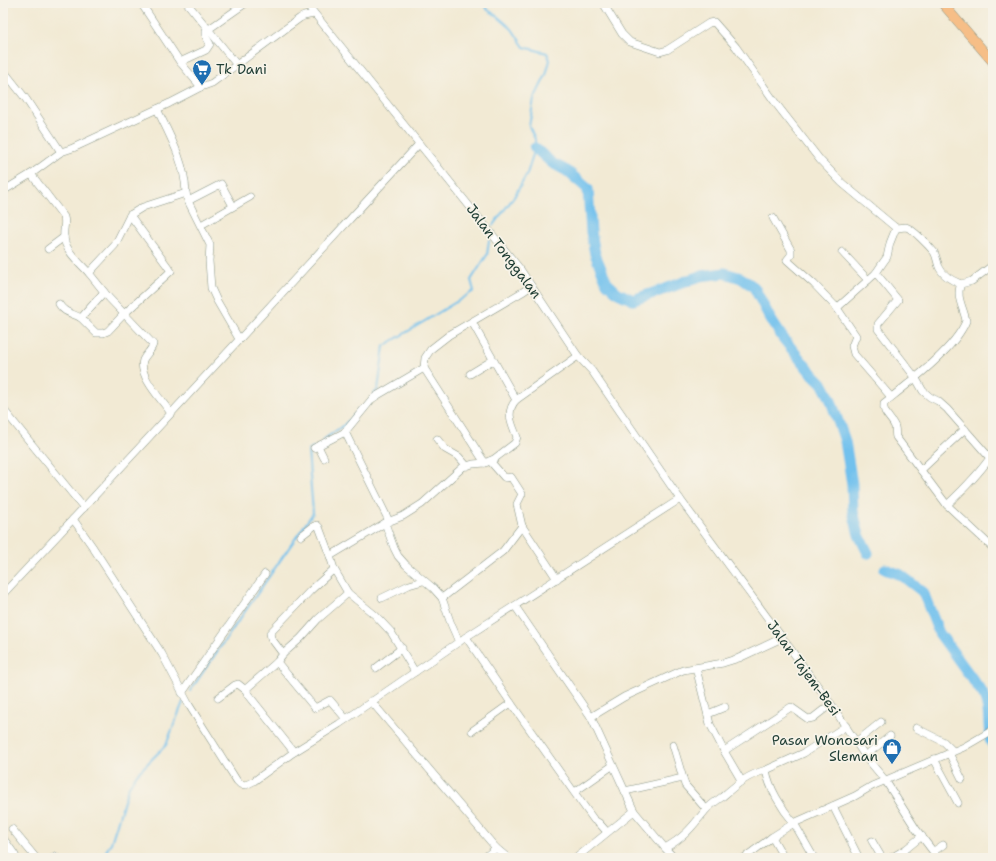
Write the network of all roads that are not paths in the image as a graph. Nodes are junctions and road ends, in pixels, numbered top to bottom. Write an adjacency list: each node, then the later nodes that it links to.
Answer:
1 (141, 3): 9 (street)
2 (187, 3): 8 (street)
3 (246, 3): 8 (street)
4 (306, 3): 7 (street, Jalan Tonggalan)
5 (603, 3): 26 (street)
6 (942, 3): 10 (main road)
7 (314, 14): 11 (street); 15 (street, Jalan Tonggalan)
8 (208, 30): 9 (street); 11 (street)
9 (180, 62): 13 (street)
10 (993, 62)
11 (237, 65): 13 (street)
12 (3, 70): 16 (street)
13 (201, 87): 14 (street)
14 (157, 109): 16 (street); 19 (street)
15 (420, 144): 35 (street, Jalan Tonggalan); 42 (street)
16 (61, 152): 17 (street)
17 (31, 174): 18 (street); 27 (street)
18 (3, 191)
19 (186, 193): 21 (street); 23 (street)
20 (250, 196): 22 (street)
21 (188, 201): 22 (street); 25 (street)
22 (233, 206): 25 (street)
23 (130, 215): 31 (street); 39 (street)
24 (773, 218): 38 (street)
25 (201, 225): 42 (street)
26 (896, 228): 32 (street); 34 (street)
27 (64, 237): 28 (street); 31 (street)
28 (48, 249)
29 (842, 252): 33 (street)
30 (993, 265): 34 (street)
31 (89, 273): 36 (street)
32 (876, 273): 33 (street); 47 (street)
33 (868, 280): 38 (street)
34 (961, 284): 47 (street)
35 (531, 286): 41 (street); 43 (street, Jalan Tonggalan)
36 (104, 292): 39 (street); 40 (street)
37 (58, 304): 40 (street)
38 (837, 308): 48 (street)
39 (124, 314): 40 (street); 51 (street)
40 (81, 318)
41 (472, 322): 44 (street); 45 (street)
42 (239, 339): 51 (street)
43 (578, 356): 49 (street); 60 (street, Jalan Tonggalan)
44 (493, 360): 46 (street); 49 (street)
45 (424, 368): 53 (street); 57 (street)
46 (470, 374)
47 (915, 378): 48 (street); 52 (street)
48 (892, 397): 59 (street)
49 (516, 400): 57 (street)
50 (3, 409): 62 (street)
51 (170, 412): 62 (street)
52 (965, 429): 55 (street); 59 (street)
53 (345, 432): 56 (street); 64 (street)
54 (438, 439): 58 (street)
55 (992, 456): 61 (street)
56 (324, 458)
57 (488, 462): 58 (street); 65 (street)
58 (467, 466): 64 (street)
59 (921, 470): 61 (street)
60 (680, 499): 71 (street); 79 (street, Jalan Tajem-Besi)
61 (947, 505): 67 (street)
62 (84, 508): 63 (street)
63 (73, 519): 74 (street); 88 (street)
64 (387, 522): 68 (street); 72 (street)
65 (522, 526): 71 (street); 76 (street)
66 (301, 536): 68 (street)
67 (993, 548)
68 (330, 556): 69 (street)
69 (334, 569): 73 (street); 82 (street)
70 (265, 574): 88 (street)
71 (557, 579): 77 (street)
72 (423, 581): 75 (street); 76 (street)
73 (348, 593): 81 (street); 82 (street)
74 (3, 594)
75 (382, 598)
76 (442, 598): 80 (street)
77 (515, 606): 78 (street); 95 (street)
78 (466, 637): 80 (street); 91 (street)
79 (782, 638): 85 (street); 92 (street, Jalan Tajem-Besi)
80 (460, 642): 86 (street)
81 (402, 648): 84 (street); 86 (street)
82 (283, 654): 83 (street)
83 (277, 662): 87 (street); 96 (street)
84 (376, 668)
85 (696, 668): 94 (street); 95 (street)
86 (415, 672): 90 (street)
87 (247, 691): 89 (street); 106 (street)
88 (182, 693): 106 (street)
89 (218, 698)
90 (371, 701): 96 (street); 130 (street)
91 (511, 702): 101 (street); 124 (street)
92 (831, 704): 98 (street, Jalan Tajem-Besi); 105 (street)
93 (725, 707): 94 (street)
94 (708, 714): 105 (street)
95 (590, 717): 110 (street)
96 (346, 719): 106 (street)
97 (882, 722): 103 (street)
98 (846, 726): 103 (street, Jalan Tajem-Besi); 111 (street)
99 (916, 728): 107 (street)
100 (993, 730): 107 (street)
101 (472, 731)
102 (890, 736): 108 (street)
103 (856, 742): 108 (street, Jalan Tajem-Besi)
104 (673, 745): 112 (street)
105 (724, 751): 114 (street)
106 (294, 752)
107 (951, 752): 109 (street); 113 (street)
108 (865, 756): 115 (street, Jalan Tajem-Besi)
109 (934, 759): 115 (street); 118 (street)
110 (612, 766): 116 (street); 117 (street)
111 (766, 770): 114 (street); 122 (street)
112 (683, 778): 117 (street); 120 (street)
113 (962, 779)
114 (741, 780): 120 (street)
115 (885, 780): 119 (street); 125 (street, Jalan Tajem-Besi)
116 (576, 791)
117 (624, 791): 121 (street)
118 (958, 803)
119 (833, 806): 122 (street); 142 (street)
120 (706, 810): 131 (street)
121 (634, 812): 124 (street); 131 (street)
122 (794, 822): 126 (street); 141 (street)
123 (12, 829): 134 (street)
124 (607, 832): 137 (street)
125 (922, 836): 132 (street, Jalan Tajem-Besi); 144 (street)
126 (772, 837): 139 (street); 140 (street)
127 (3, 838): 133 (street)
128 (872, 841): 143 (street)
129 (943, 845): 132 (street)
130 (496, 848): 135 (street); 136 (street)
131 (665, 848): 138 (street)
132 (934, 851): 145 (street, Jalan Tajem-Besi)
133 (16, 858)
134 (36, 858)
135 (484, 858)
136 (508, 858)
137 (576, 858)
138 (674, 858)
139 (744, 858)
140 (784, 858)
141 (814, 858)
142 (859, 858)
143 (882, 858)
144 (891, 858)
145 (938, 858)

